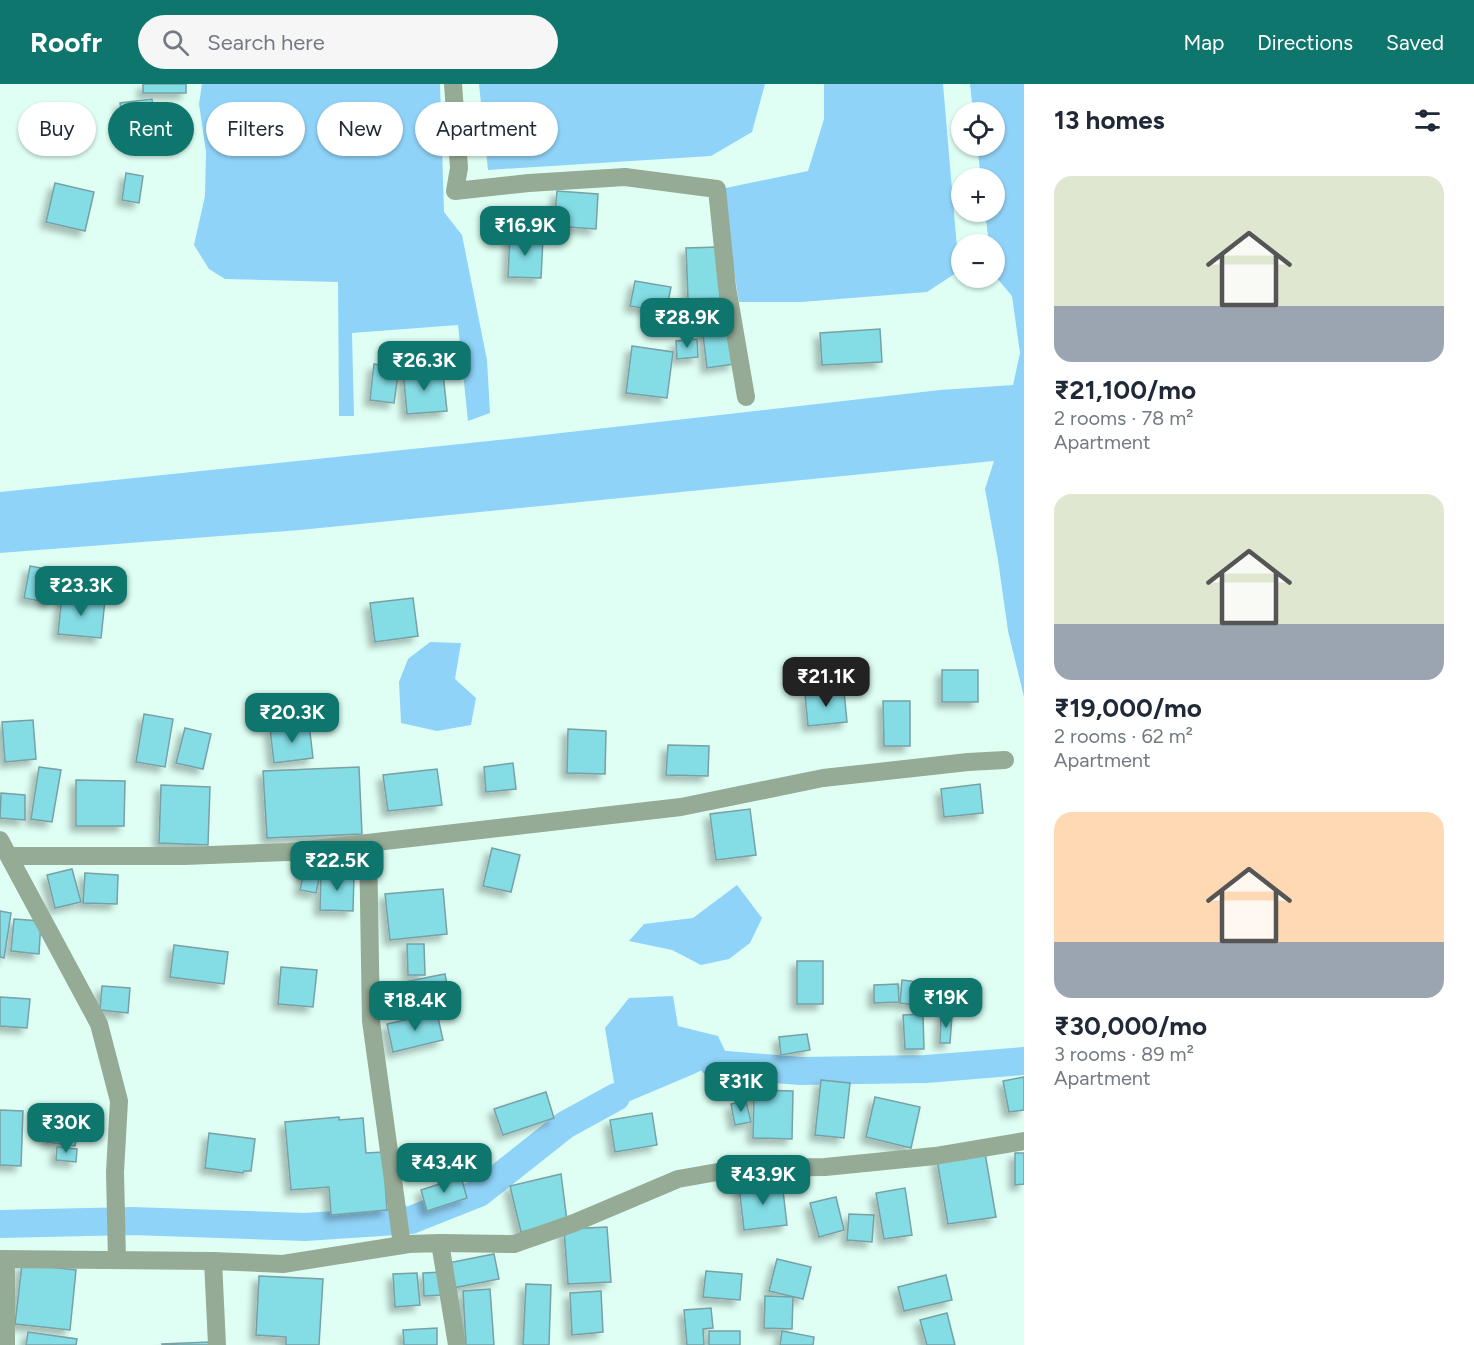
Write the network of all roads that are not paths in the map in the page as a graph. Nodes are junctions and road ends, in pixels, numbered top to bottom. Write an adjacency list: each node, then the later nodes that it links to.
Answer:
1 (453, 84): 2 (street)
2 (746, 397)
3 (1005, 760): 5 (street)
4 (0, 840): 6 (street)
5 (368, 843): 6 (street); 8 (street)
6 (10, 856): 11 (street)
7 (1024, 1141): 9 (street)
8 (400, 1228): 9 (street); 12 (street)
9 (440, 1243): 15 (street)
10 (3, 1259): 11 (street); 13 (street)
11 (117, 1260): 12 (street)
12 (213, 1261): 14 (street)
13 (6, 1345)
14 (217, 1345)
15 (457, 1345)

